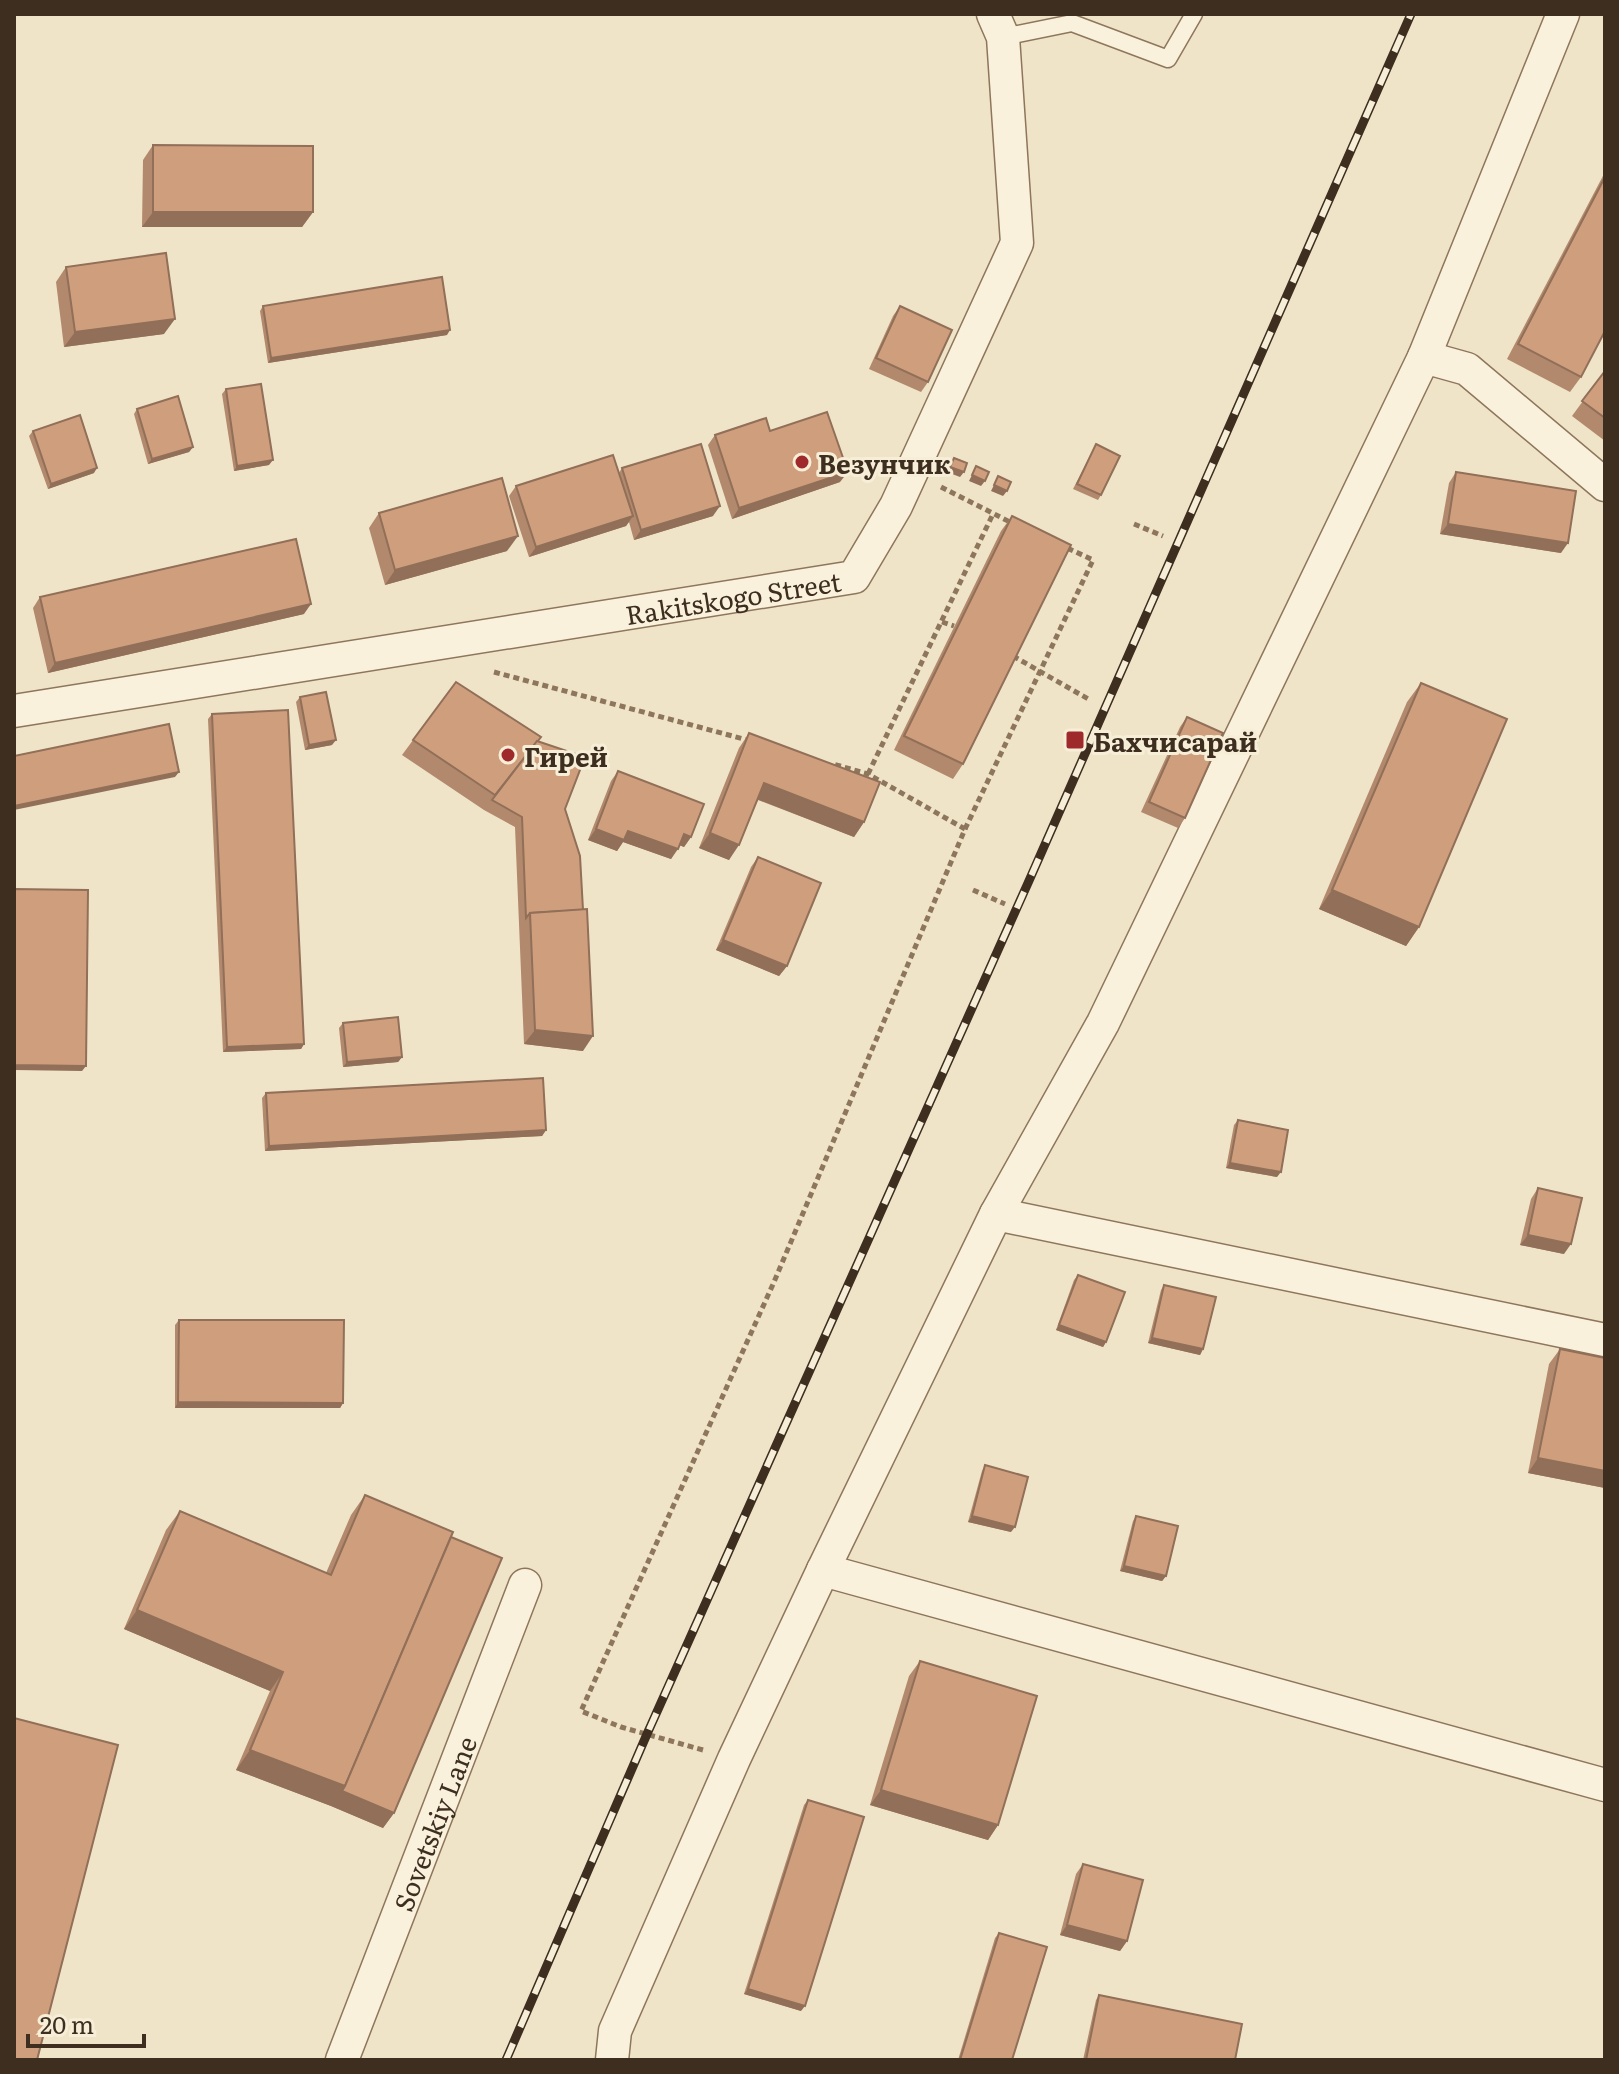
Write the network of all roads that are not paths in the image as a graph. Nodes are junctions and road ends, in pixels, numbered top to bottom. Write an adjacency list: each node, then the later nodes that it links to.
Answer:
1 (1194, 14): 3 (lane)
2 (1563, 14): 4 (street)
3 (998, 26): 6 (street, Rakitskogo Street)
4 (1424, 357): 5 (street); 7 (street)
5 (1605, 485)
6 (14, 711)
7 (996, 1214): 8 (street); 9 (street)
8 (1605, 1340)
9 (823, 1570): 11 (street); 13 (street)
10 (525, 1585): 12 (street, Sovetskiy Lane)
11 (1605, 1785)
12 (342, 2060)
13 (612, 2060)

